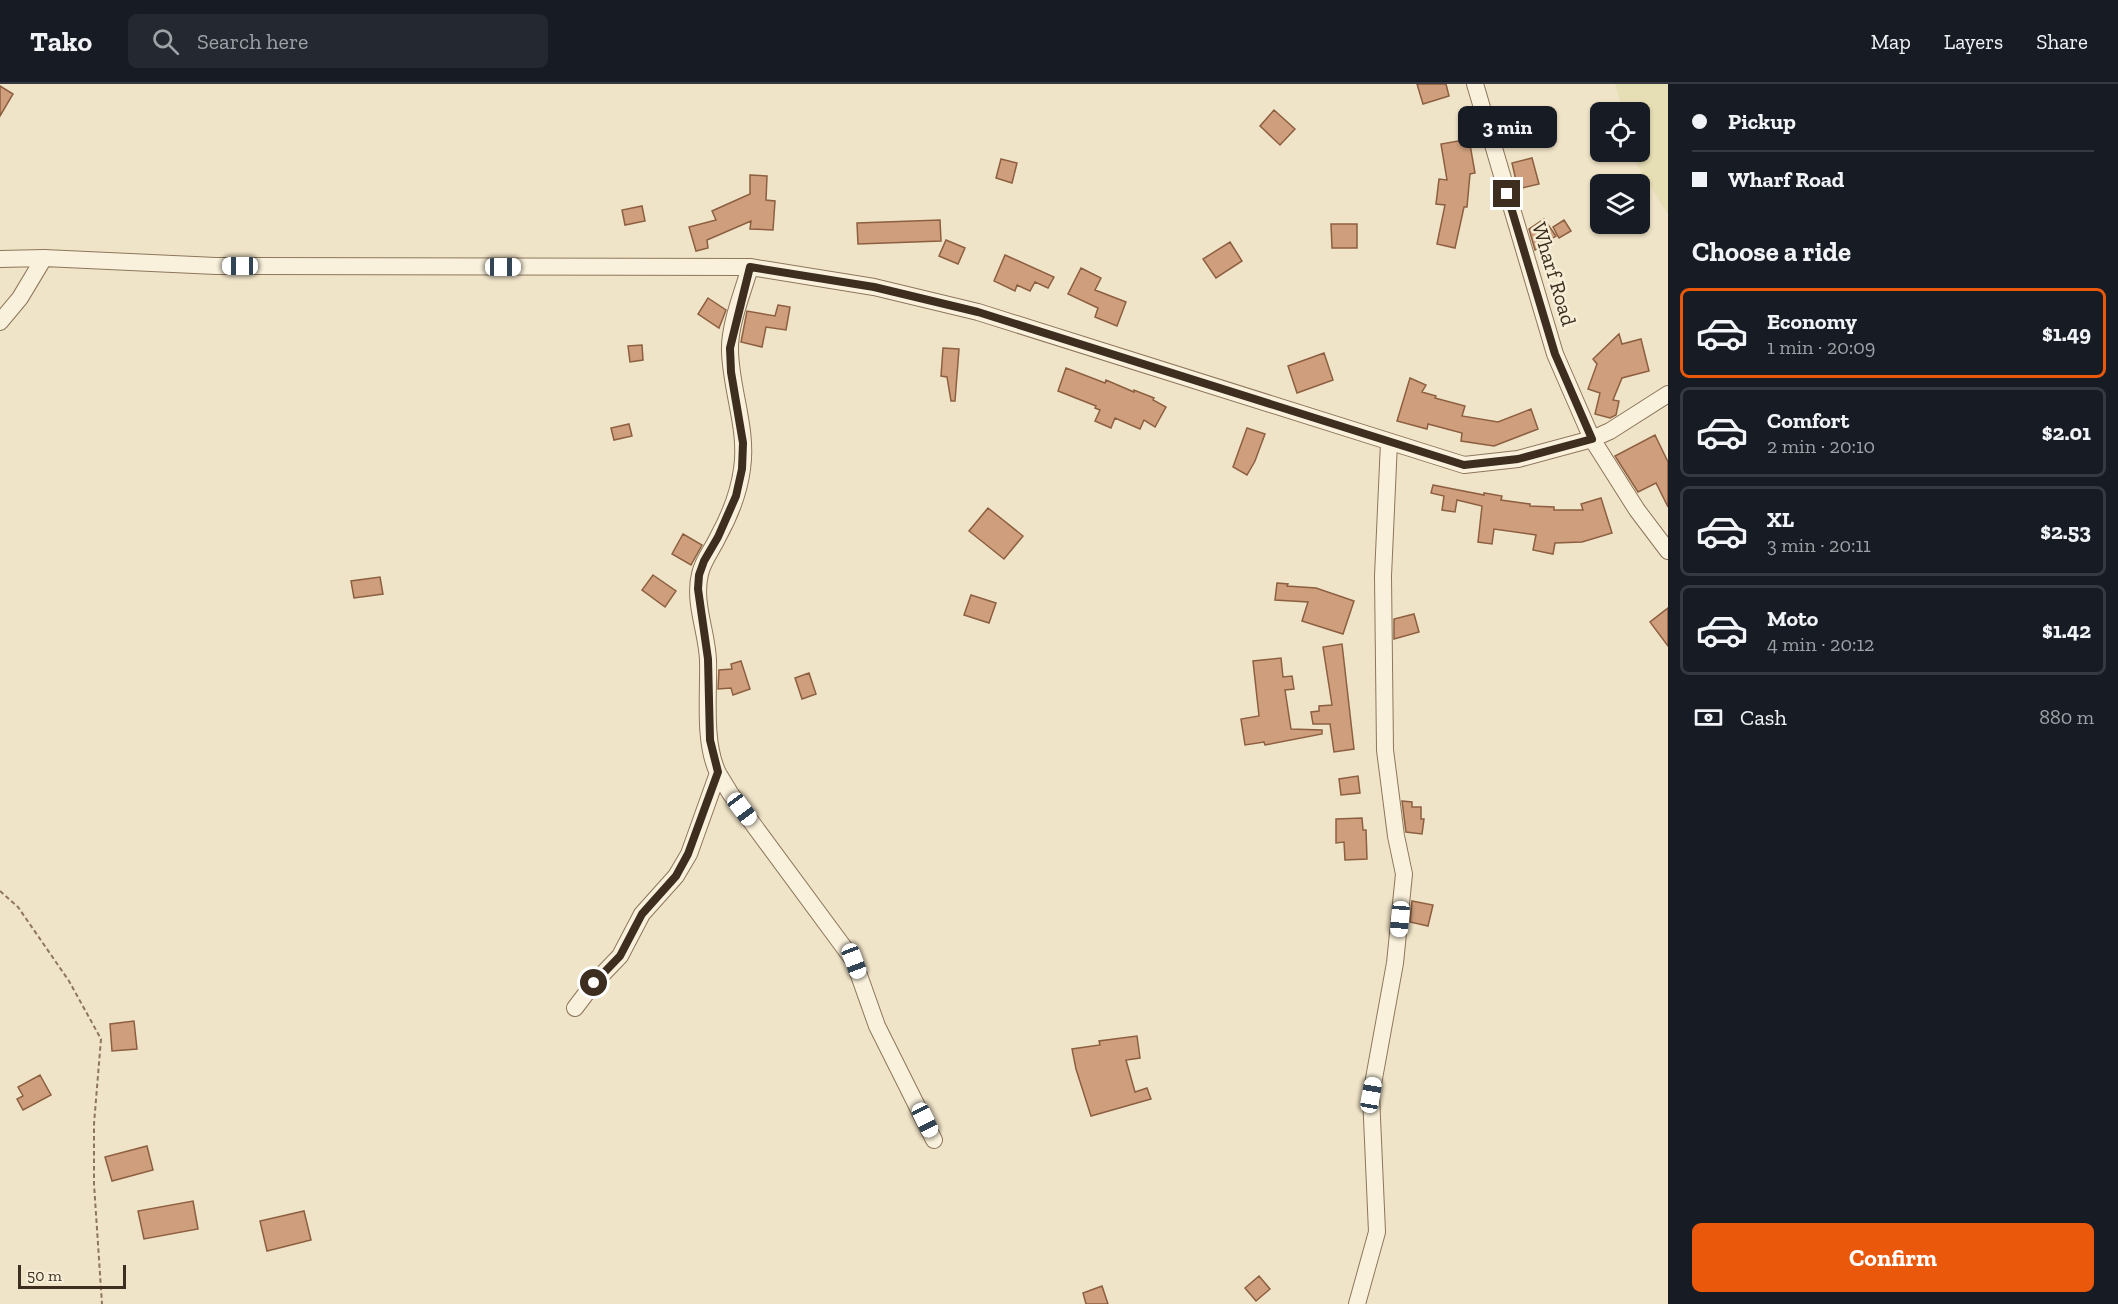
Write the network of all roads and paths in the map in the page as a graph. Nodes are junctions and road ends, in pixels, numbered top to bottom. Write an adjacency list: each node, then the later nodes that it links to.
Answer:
1 (1475, 84): 7 (street, Wharf Road)
2 (44, 258): 3 (street); 4 (street); 5 (street)
3 (0, 259)
4 (750, 267): 8 (street); 10 (street)
5 (0, 322)
6 (1668, 394): 7 (street)
7 (1592, 439): 8 (street); 9 (street, Wharf Road)
8 (1389, 442): 15 (street)
9 (1668, 551)
10 (718, 772): 12 (street); 13 (street)
11 (0, 891): 14 (path)
12 (575, 1008)
13 (934, 1140)
14 (102, 1304)
15 (1357, 1304)

